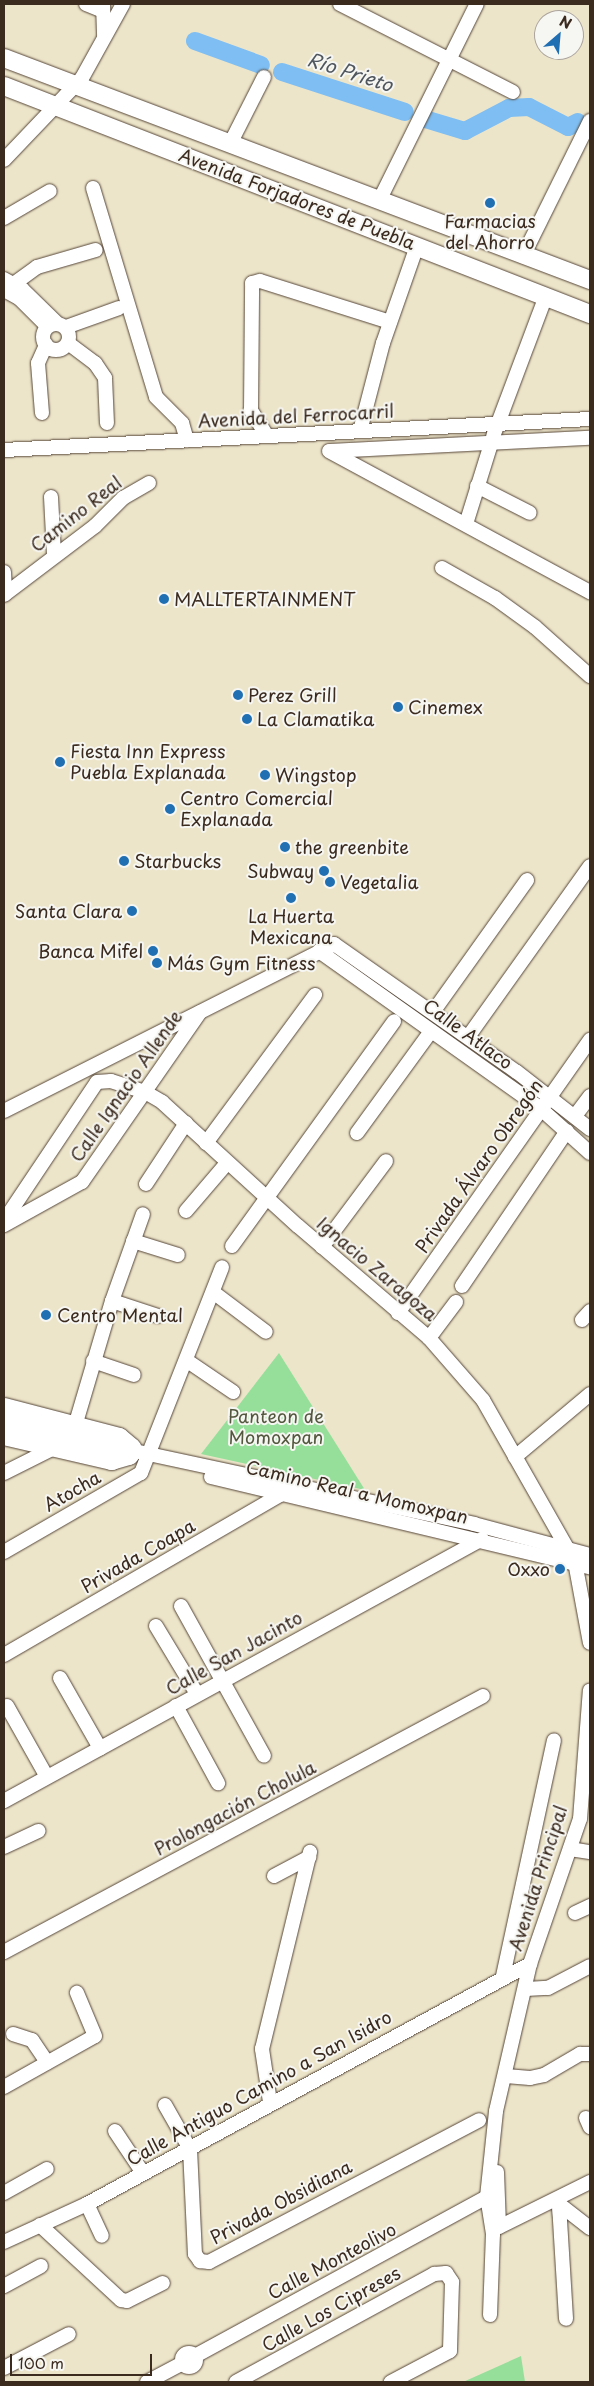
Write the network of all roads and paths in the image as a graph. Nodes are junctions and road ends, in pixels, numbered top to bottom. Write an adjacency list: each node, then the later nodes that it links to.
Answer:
1 (86, 4): 5 (street)
2 (122, 4): 6 (street)
3 (340, 4): 8 (street)
4 (476, 4): 8 (street)
5 (103, 7): 6 (street)
6 (104, 38): 11 (street)
7 (4, 58): 11 (main road, Avenida Forjadores de Puebla)
8 (449, 58): 12 (street); 19 (street)
9 (264, 77): 15 (street)
10 (4, 86): 13 (main road, Avenida Forjadores de Puebla)
11 (75, 86): 13 (street); 15 (main road, Avenida Forjadores de Puebla)
12 (513, 92)
13 (56, 105): 16 (street); 23 (main road, Avenida Forjadores de Puebla)
14 (588, 128): 26 (street)
15 (230, 144): 19 (main road, Avenida Forjadores de Puebla)
16 (4, 160)
17 (93, 188): 44 (street)
18 (50, 191): 20 (street)
19 (379, 201): 21 (main road, Avenida Forjadores de Puebla)
20 (4, 218)
21 (448, 227): 22 (main road, Avenida Forjadores de Puebla); 25 (main road)
22 (492, 244): 26 (main road, Avenida Forjadores de Puebla); 27 (main road)
23 (417, 246): 25 (main road, Avenida Forjadores de Puebla); 33 (street)
24 (96, 250): 29 (street)
25 (441, 256): 27 (main road, Avenida Forjadores de Puebla)
26 (524, 256): 28 (main road, Avenida Forjadores de Puebla)
27 (481, 271): 30 (main road, Avenida Forjadores de Puebla)
28 (590, 280)
29 (8, 284): 34 (street)
30 (546, 296): 32 (main road, Avenida Forjadores de Puebla); 40 (street)
31 (119, 308): 34 (street)
32 (590, 314)
33 (390, 322): 41 (street); 42 (street)
34 (57, 326): 35 (street); 36 (street)
35 (68, 344): 36 (street); 39 (street)
36 (46, 345): 37 (street)
37 (42, 413)
38 (590, 419): 40 (street, Avenida del Ferrocarril)
39 (107, 423)
40 (497, 424): 41 (street, Avenida del Ferrocarril); 45 (street)
41 (360, 431): 42 (street, Avenida del Ferrocarril)
42 (267, 436): 44 (street, Avenida del Ferrocarril)
43 (590, 438): 45 (street, Avenida del Ferrocarril)
44 (187, 440): 46 (street, Avenida del Ferrocarril)
45 (491, 443): 48 (street); 51 (street, Avenida del Ferrocarril)
46 (4, 450)
47 (148, 483): 52 (street, Camino Real)
48 (477, 486): 50 (street); 51 (street)
49 (51, 497): 52 (street)
50 (530, 513)
51 (466, 524): 55 (street)
52 (54, 555): 56 (street, Camino Real)
53 (442, 568): 57 (street)
54 (4, 572): 56 (street)
55 (590, 592)
56 (5, 594)
57 (590, 676)
58 (590, 866): 67 (street, Calle Atlaco)
59 (527, 880): 62 (street)
60 (319, 951): 62 (street, Calle Atlaco); 63 (street); 64 (street, Calle Atlaco)
61 (315, 995): 79 (street)
62 (428, 1008): 64 (street); 67 (street, Calle Atlaco)
63 (200, 1012): 69 (street, Calle Ignacio Allende); 73 (street)
64 (413, 1018): 66 (street, Calle Atlaco)
65 (394, 1020): 84 (street)
66 (431, 1031): 72 (street, Calle Atlaco); 78 (street)
67 (468, 1037): 70 (street, Calle Atlaco)
68 (590, 1040): 70 (street, Privada Álvaro Obregón)
69 (145, 1092): 75 (street, Ignacio Zaragoza); 87 (street, Calle Ignacio Allende); 87 (street, Ignacio Zaragoza)
70 (551, 1096): 72 (street, Privada Álvaro Obregón); 74 (street, Calle Atlaco)
71 (590, 1096): 74 (street)
72 (541, 1109): 77 (street, Calle Atlaco); 97 (street, Privada Álvaro Obregón)
73 (5, 1111)
74 (575, 1116): 76 (street, Calle Atlaco)
75 (186, 1124): 79 (street, Ignacio Zaragoza); 83 (street)
76 (590, 1129)
77 (567, 1131): 80 (street, Calle Atlaco); 93 (street)
78 (357, 1133)
79 (206, 1142): 82 (street, Ignacio Zaragoza)
80 (590, 1153)
81 (386, 1160): 90 (street)
82 (227, 1163): 84 (street, Ignacio Zaragoza); 85 (street)
83 (146, 1184)
84 (267, 1199): 89 (street); 90 (street, Ignacio Zaragoza)
85 (186, 1210)
86 (143, 1214): 88 (street)
87 (4, 1223)
88 (133, 1241): 91 (street); 95 (street)
89 (232, 1246)
90 (322, 1247): 97 (street, Ignacio Zaragoza)
91 (178, 1256)
92 (222, 1267): 94 (street, Atocha)
93 (462, 1286)
94 (213, 1292): 99 (street); 101 (street, Atocha)
95 (112, 1301): 98 (street); 102 (street)
96 (456, 1302): 100 (street)
97 (398, 1313): 100 (street, Ignacio Zaragoza)
98 (158, 1316)
99 (266, 1332)
100 (429, 1338): 112 (street, Ignacio Zaragoza)
101 (186, 1360): 104 (street); 111 (street, Atocha)
102 (93, 1362): 103 (street); 108 (street)
103 (134, 1375)
104 (233, 1392)
105 (590, 1394): 112 (street)
106 (4, 1408): 108 (highway)
107 (4, 1423): 111 (street, Camino Real a Momoxpan)
108 (75, 1426): 111 (highway)
109 (4, 1435): 110 (highway)
110 (56, 1447): 111 (highway); 113 (street)
111 (135, 1453): 114 (street, Camino Real a Momoxpan); 117 (street, Atocha)
112 (515, 1457): 116 (street, Ignacio Zaragoza)
113 (4, 1473)
114 (283, 1490): 115 (street, Camino Real a Momoxpan); 116 (street, Camino Real a Momoxpan); 124 (street, Privada Coapa)
115 (482, 1539): 119 (street, Camino Real a Momoxpan); 126 (street, Calle San Jacinto)
116 (568, 1549): 118 (street, Camino Real a Momoxpan); 119 (street)
117 (4, 1552)
118 (590, 1555)
119 (574, 1562): 120 (street, Camino Real a Momoxpan); 123 (street)
120 (590, 1567)
121 (181, 1606): 126 (street)
122 (156, 1626): 128 (street)
123 (590, 1643)
124 (4, 1655)
125 (60, 1678): 133 (street)
126 (223, 1680): 128 (street, Calle San Jacinto); 134 (street)
127 (590, 1690): 140 (street, Avenida Principal)
128 (197, 1694): 131 (street, Calle San Jacinto)
129 (483, 1696): 145 (street, Prolongación Cholula)
130 (7, 1706): 135 (street)
131 (176, 1706): 133 (street, Calle San Jacinto); 136 (street)
132 (554, 1740): 148 (street)
133 (100, 1748): 135 (street, Calle San Jacinto)
134 (264, 1756)
135 (47, 1777): 137 (street, Calle San Jacinto)
136 (218, 1783)
137 (4, 1801)
138 (38, 1831): 139 (street)
139 (4, 1847)
140 (570, 1850): 141 (street); 146 (street, Avenida Principal)
141 (589, 1857)
142 (274, 1876): 156 (street)
143 (590, 1906): 144 (street)
144 (575, 1913)
145 (4, 1952)
146 (530, 1964): 148 (street, Calle Antiguo Camino a San Isidro); 149 (street, Avenida Principal)
147 (590, 1966): 149 (street)
148 (503, 1976): 156 (street, Calle Antiguo Camino a San Isidro)
149 (526, 1989): 154 (street, Avenida Principal)
150 (77, 1993): 153 (street)
151 (13, 2034): 153 (street)
152 (590, 2054): 154 (street)
153 (47, 2062): 155 (street)
154 (506, 2076): 167 (street, Avenida Principal)
155 (4, 2087)
156 (270, 2102): 160 (street, Calle Antiguo Camino a San Isidro)
157 (165, 2105): 160 (street)
158 (479, 2120): 160 (street, Privada Obsidiana)
159 (115, 2131): 163 (street)
160 (190, 2149): 163 (street, Calle Antiguo Camino a San Isidro)
161 (497, 2156): 164 (street)
162 (47, 2169): 166 (street)
163 (143, 2173): 168 (street, Calle Antiguo Camino a San Isidro)
164 (590, 2182)
165 (590, 2186): 169 (street)
166 (4, 2193)
167 (487, 2197): 172 (street, Avenida Principal); 182 (street, Calle Monteolivo)
168 (87, 2204): 170 (street, Calle Antiguo Camino a San Isidro); 174 (street)
169 (560, 2211): 171 (street); 172 (street); 179 (street)
170 (40, 2224): 173 (street, Calle Antiguo Camino a San Isidro); 176 (street)
171 (590, 2228)
172 (493, 2234): 178 (street, Avenida Principal)
173 (7, 2236)
174 (102, 2236)
175 (41, 2266): 177 (street)
176 (163, 2283)
177 (4, 2286)
178 (490, 2315)
179 (566, 2318)
180 (69, 2334): 181 (street)
181 (4, 2368)
182 (147, 2382)
183 (236, 2382): 184 (street, Calle Los Cipreses)
184 (392, 2382)

